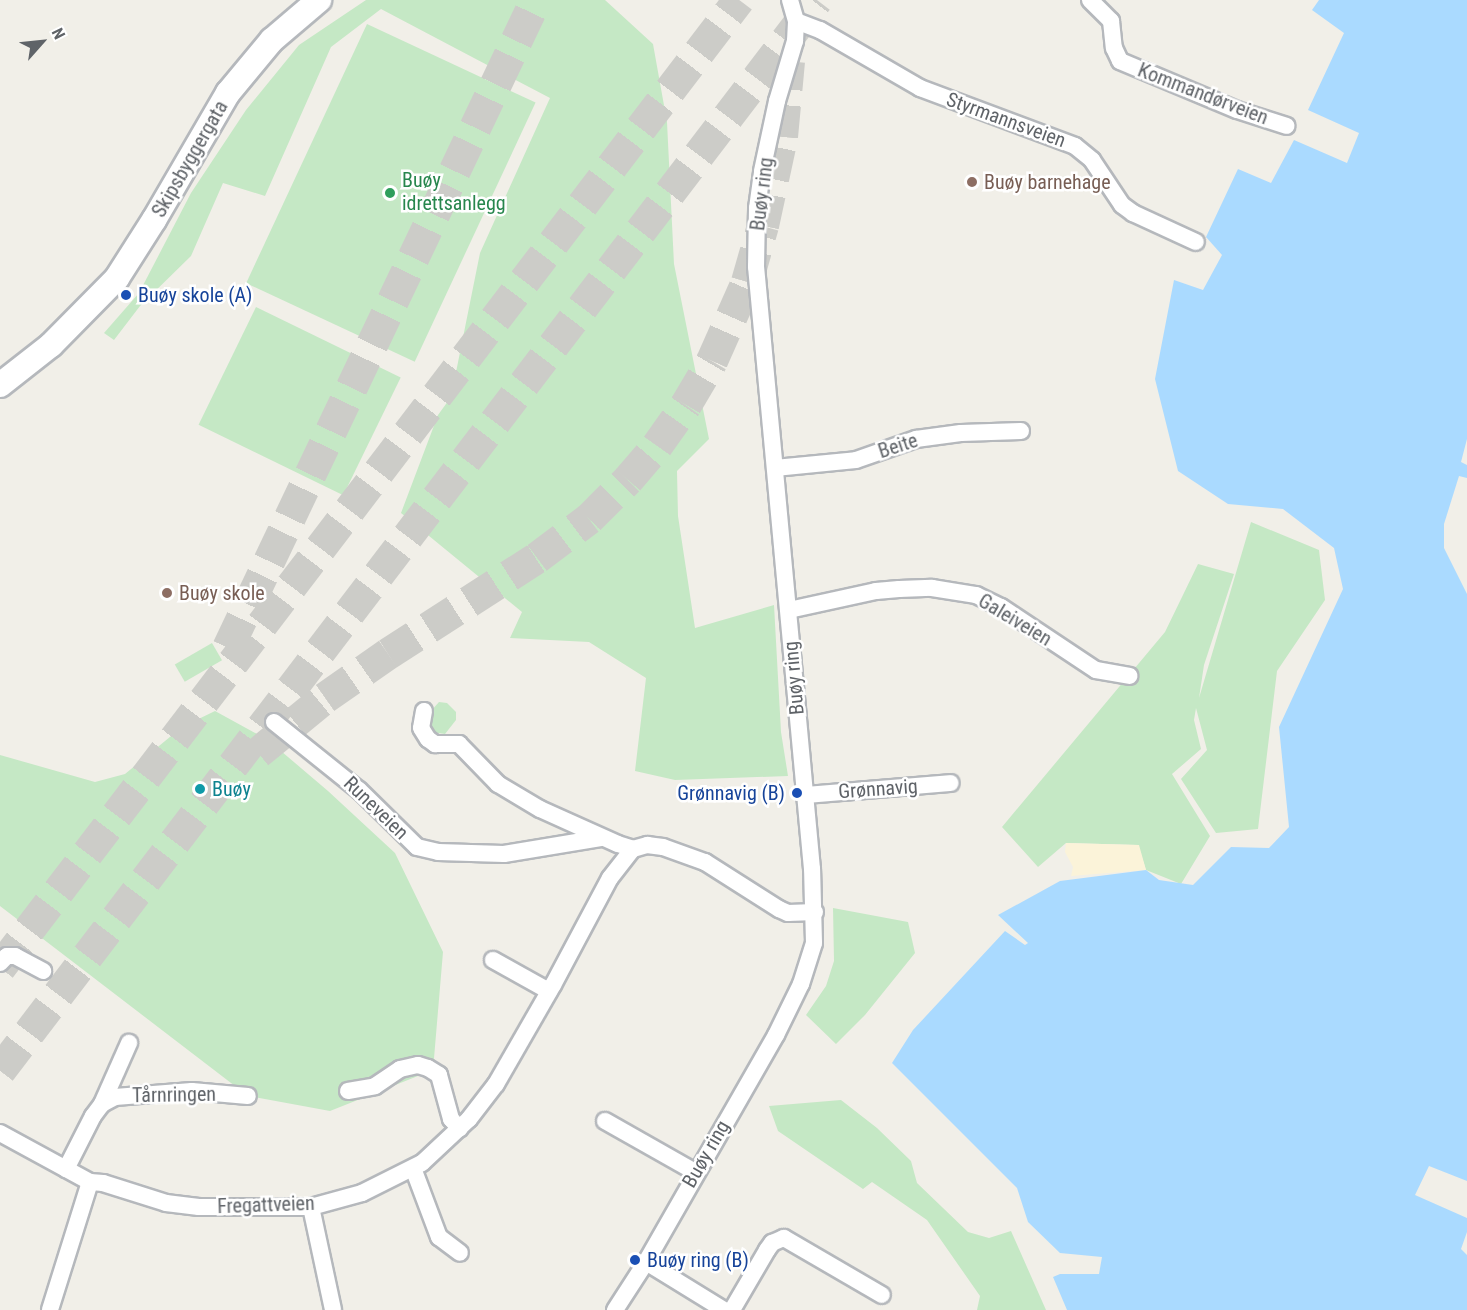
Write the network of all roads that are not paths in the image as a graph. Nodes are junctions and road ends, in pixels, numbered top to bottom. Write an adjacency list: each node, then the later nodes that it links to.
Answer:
1 (319, 0): 7 (main road, Skipsbyggergata)
2 (790, 0): 4 (street, Buøy ring)
3 (1090, 0): 5 (street, Kommandørveien)
4 (796, 21): 6 (street, Styrmannsveien); 11 (street, Buøy ring)
5 (1287, 126)
6 (1196, 242)
7 (70, 326): 8 (main road, Skipsbyggergata); 9 (main road, Skipsbyggergata)
8 (0, 370)
9 (0, 385)
10 (1021, 431): 11 (street, Beite)
11 (775, 468): 12 (street, Buøy ring)
12 (789, 610): 13 (street, Galeiveien); 17 (street, Buøy ring)
13 (1129, 676)
14 (424, 711): 18 (street, Runeveien)
15 (274, 722): 18 (street, Runeveien)
16 (951, 783): 17 (street, Grønnavig)
17 (805, 795): 20 (street, Buøy ring)
18 (601, 838): 19 (street, Runeveien)
19 (633, 849): 20 (street, Runeveien); 24 (street, Fregattveien)
20 (815, 912): 34 (street, Buøy ring)
21 (493, 960): 24 (street)
22 (0, 963): 23 (street)
23 (43, 971)
24 (549, 991): 30 (street, Fregattveien)
25 (129, 1043): 28 (street, Tårnringen)
26 (348, 1091): 30 (street)
27 (248, 1096): 28 (street, Tårnringen)
28 (102, 1104): 33 (street, Tårnringen)
29 (605, 1121): 34 (street)
30 (460, 1129): 32 (street, Fregattveien)
31 (0, 1133): 33 (street, Fregattveien)
32 (413, 1168): 36 (street, Fregattveien); 37 (street)
33 (66, 1169): 35 (street, Fregattveien)
34 (695, 1172): 38 (street, Buøy ring)
35 (90, 1182): 36 (street, Fregattveien); 40 (street)
36 (310, 1207): 41 (street)
37 (460, 1253)
38 (646, 1262): 42 (street, Buøy ring); 43 (street)
39 (882, 1295): 44 (street)
40 (50, 1310)
41 (333, 1310)
42 (615, 1310)
43 (724, 1310)
44 (732, 1310)

